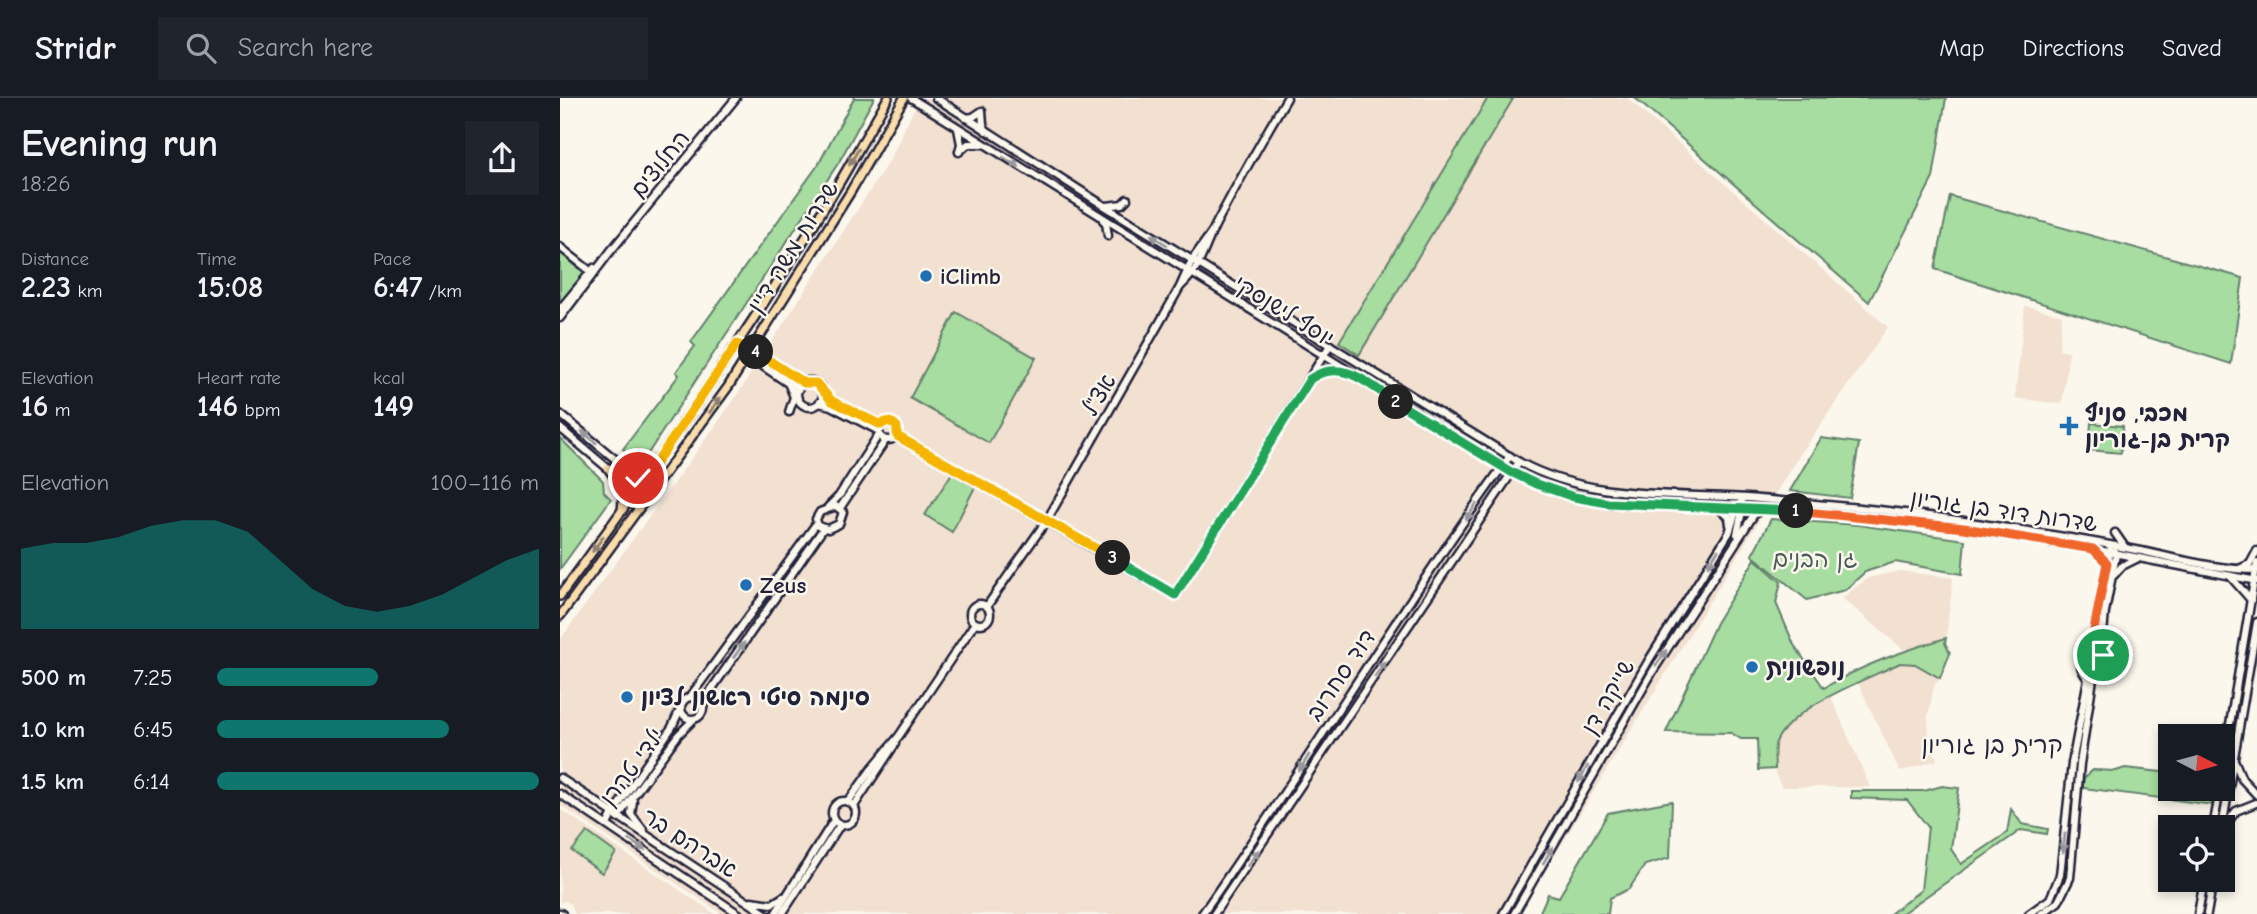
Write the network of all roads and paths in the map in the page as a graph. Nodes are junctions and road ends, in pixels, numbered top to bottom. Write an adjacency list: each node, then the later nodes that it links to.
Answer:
1 (736, 98): 20 (street, החלוצים)
2 (888, 98): 26 (main road, שדרות משה דיין, one-way to 26)
3 (904, 98): 27 (main road, שדרות משה דיין)
4 (911, 98): 8 (street, יוסף לישנסקי)
5 (936, 98): 7 (street, יוסף לישנסקי)
6 (1287, 98): 14 (street, אצ"ל)
7 (965, 118): 9 (street, יוסף לישנסקי); 9 (street)
8 (958, 129): 10 (street, יוסף לישנסקי); 10 (street)
9 (987, 133): 12 (street, יוסף לישנסקי)
10 (983, 145): 13 (street, יוסף לישנסקי, one-way to 13)
11 (1127, 199): 12 (street)
12 (1103, 205): 17 (street, יוסף לישנסקי, one-way to 12)
13 (1100, 215): 15 (street); 19 (street, יוסף לישנסקי)
14 (1212, 232): 17 (street, אצ"ל); 18 (street, אצ"ל)
15 (1108, 236)
16 (560, 247): 20 (street)
17 (1192, 260): 18 (street, יוסף לישנסקי); 19 (street, אצ"ל)
18 (1199, 264): 21 (street, אצ"ל); 25 (street, יוסף לישנסקי)
19 (1186, 270): 21 (street, יוסף לישנסקי); 22 (street, אצ"ל)
20 (592, 273): 23 (street, החלוצים); 24 (street, החלוצים)
21 (1193, 275): 22 (street, אצ"ל); 28 (street, יוסף לישנסקי)
22 (1180, 287): 60 (street, אצ"ל)
23 (560, 309)
24 (560, 318)
25 (1329, 341): 28 (street); 43 (street, יוסף לישנסקי)
26 (737, 344): 27 (street); 42 (main road, שדרות משה דיין)
27 (750, 352): 31 (street); 32 (street); 51 (main road, שדרות משה דיין, one-way to 27)
28 (1323, 356): 29 (street, יוסף לישנסקי); 30 (street)
29 (1346, 371): 30 (street); 46 (street, יוסף לישנסקי)
30 (1310, 379): 60 (street)
31 (786, 380): 33 (street); 36 (street)
32 (804, 383): 33 (street); 34 (street)
33 (798, 390): 35 (street)
34 (823, 393): 35 (street); 39 (street)
35 (819, 403): 39 (street)
36 (789, 412)
37 (560, 414): 44 (street, one-way to 37)
38 (560, 428): 47 (street)
39 (880, 430): 40 (street); 41 (street); 54 (street)
40 (897, 436): 41 (street); 59 (street)
41 (886, 441): 55 (street)
42 (668, 448): 44 (main road); 49 (main road, שדרות משה דיין)
43 (1510, 456): 45 (street, יוסף לישנסקי); 46 (street, דוד סחרוב)
44 (616, 460): 49 (street)
45 (1519, 461): 48 (street, דוד סחרוב); 52 (street, יוסף לישנסקי)
46 (1502, 466): 48 (street, יוסף לישנסקי); 116 (street, דוד סחרוב, one-way to 116)
47 (608, 468): 50 (street); 58 (main road)
48 (1511, 472): 53 (street, יוסף לישנסקי); 117 (street, דוד סחרוב, one-way to 48)
49 (643, 482): 50 (main road, שדרות משה דיין); 51 (street)
50 (636, 492): 51 (street); 58 (main road, שדרות משה דיין)
51 (650, 496): 81 (main road, שדרות משה דיין)
52 (1744, 498): 56 (street); 69 (street, שדרות דוד בן גוריון)
53 (1716, 506): 56 (street, יוסף לישנסקי); 64 (street)
54 (828, 508): 55 (street); 61 (street)
55 (841, 508): 62 (street)
56 (1740, 508): 57 (street, שדרות דוד בן גוריון); 64 (street, שייקה דן); 67 (street)
57 (1761, 508): 67 (street, שייקה דן); 68 (street, שדרות דוד בן גוריון)
58 (621, 513): 78 (main road, שדרות משה דיין, one-way to 78)
59 (1035, 513): 60 (street); 63 (street)
60 (1047, 520): 63 (street, אצ"ל)
61 (816, 524): 62 (street); 87 (street)
62 (823, 529): 89 (street, one-way to 62)
63 (1041, 530): 80 (street, אצ"ל)
64 (1728, 533): 118 (street, שייקה דן, one-way to 118)
65 (2115, 533): 66 (street)
66 (2126, 547): 69 (street, שדרות דוד בן גוריון); 74 (street, שדרות דוד בן גוריון)
67 (1731, 548): 119 (street, שייקה דן, one-way to 67)
68 (2093, 549): 69 (street, שדרות דוד בן גוריון); 72 (street)
69 (2113, 551): 71 (street, שדרות דוד בן גוריון); 72 (street); 76 (street)
70 (2257, 551): 74 (street)
71 (2138, 558): 75 (street, שדרות דוד בן גוריון); 76 (street)
72 (2107, 563): 84 (street)
73 (2257, 567): 74 (street, שדרות דוד בן גוריון); 77 (street)
74 (2237, 570)
75 (2229, 575): 77 (street, שדרות דוד בן גוריון); 79 (street)
76 (2113, 576): 85 (street)
77 (2256, 580): 79 (street)
78 (560, 596)
79 (2251, 600): 91 (street)
80 (987, 606): 83 (street); 83 (street)
81 (560, 616)
82 (2257, 622): 92 (street)
83 (975, 624): 99 (street)
84 (2091, 645): 85 (street); 86 (street)
85 (2102, 645): 86 (street)
86 (2090, 679): 120 (street, one-way to 120); 121 (street)
87 (690, 697): 88 (street); 89 (street)
88 (681, 707): 90 (street); 100 (street, ילדי טהרן)
89 (703, 707): 90 (street)
90 (693, 719): 95 (street, ילדי טהרן)
91 (2230, 724)
92 (2235, 751)
93 (2235, 760): 97 (street)
94 (560, 778): 100 (street, אברהם בר)
95 (636, 792): 100 (street, ילדי טהרן); 105 (street)
96 (560, 794): 103 (street, אברהם בר)
97 (2257, 795)
98 (2256, 803): 101 (street)
99 (851, 804): 102 (street); 104 (street)
100 (616, 815): 103 (street, ילדי טהרן); 105 (street, אברהם בר)
101 (2232, 815)
102 (834, 820): 104 (street); 106 (street)
103 (607, 825): 111 (street, אברהם בר, one-way to 111)
104 (843, 825): 110 (street)
105 (653, 840): 109 (street, אברהם בר)
106 (791, 888): 109 (street); 113 (street)
107 (2202, 892): 122 (street)
108 (2211, 892): 123 (street)
109 (743, 899): 112 (street, אברהם בר)
110 (791, 899): 114 (street); 115 (street)
111 (739, 914)
112 (766, 914)
113 (775, 914)
114 (782, 914)
115 (788, 914)
116 (1202, 914)
117 (1214, 914)
118 (1503, 914)
119 (1514, 914)
120 (2029, 914)
121 (2041, 914)
122 (2198, 914)
123 (2207, 914)

